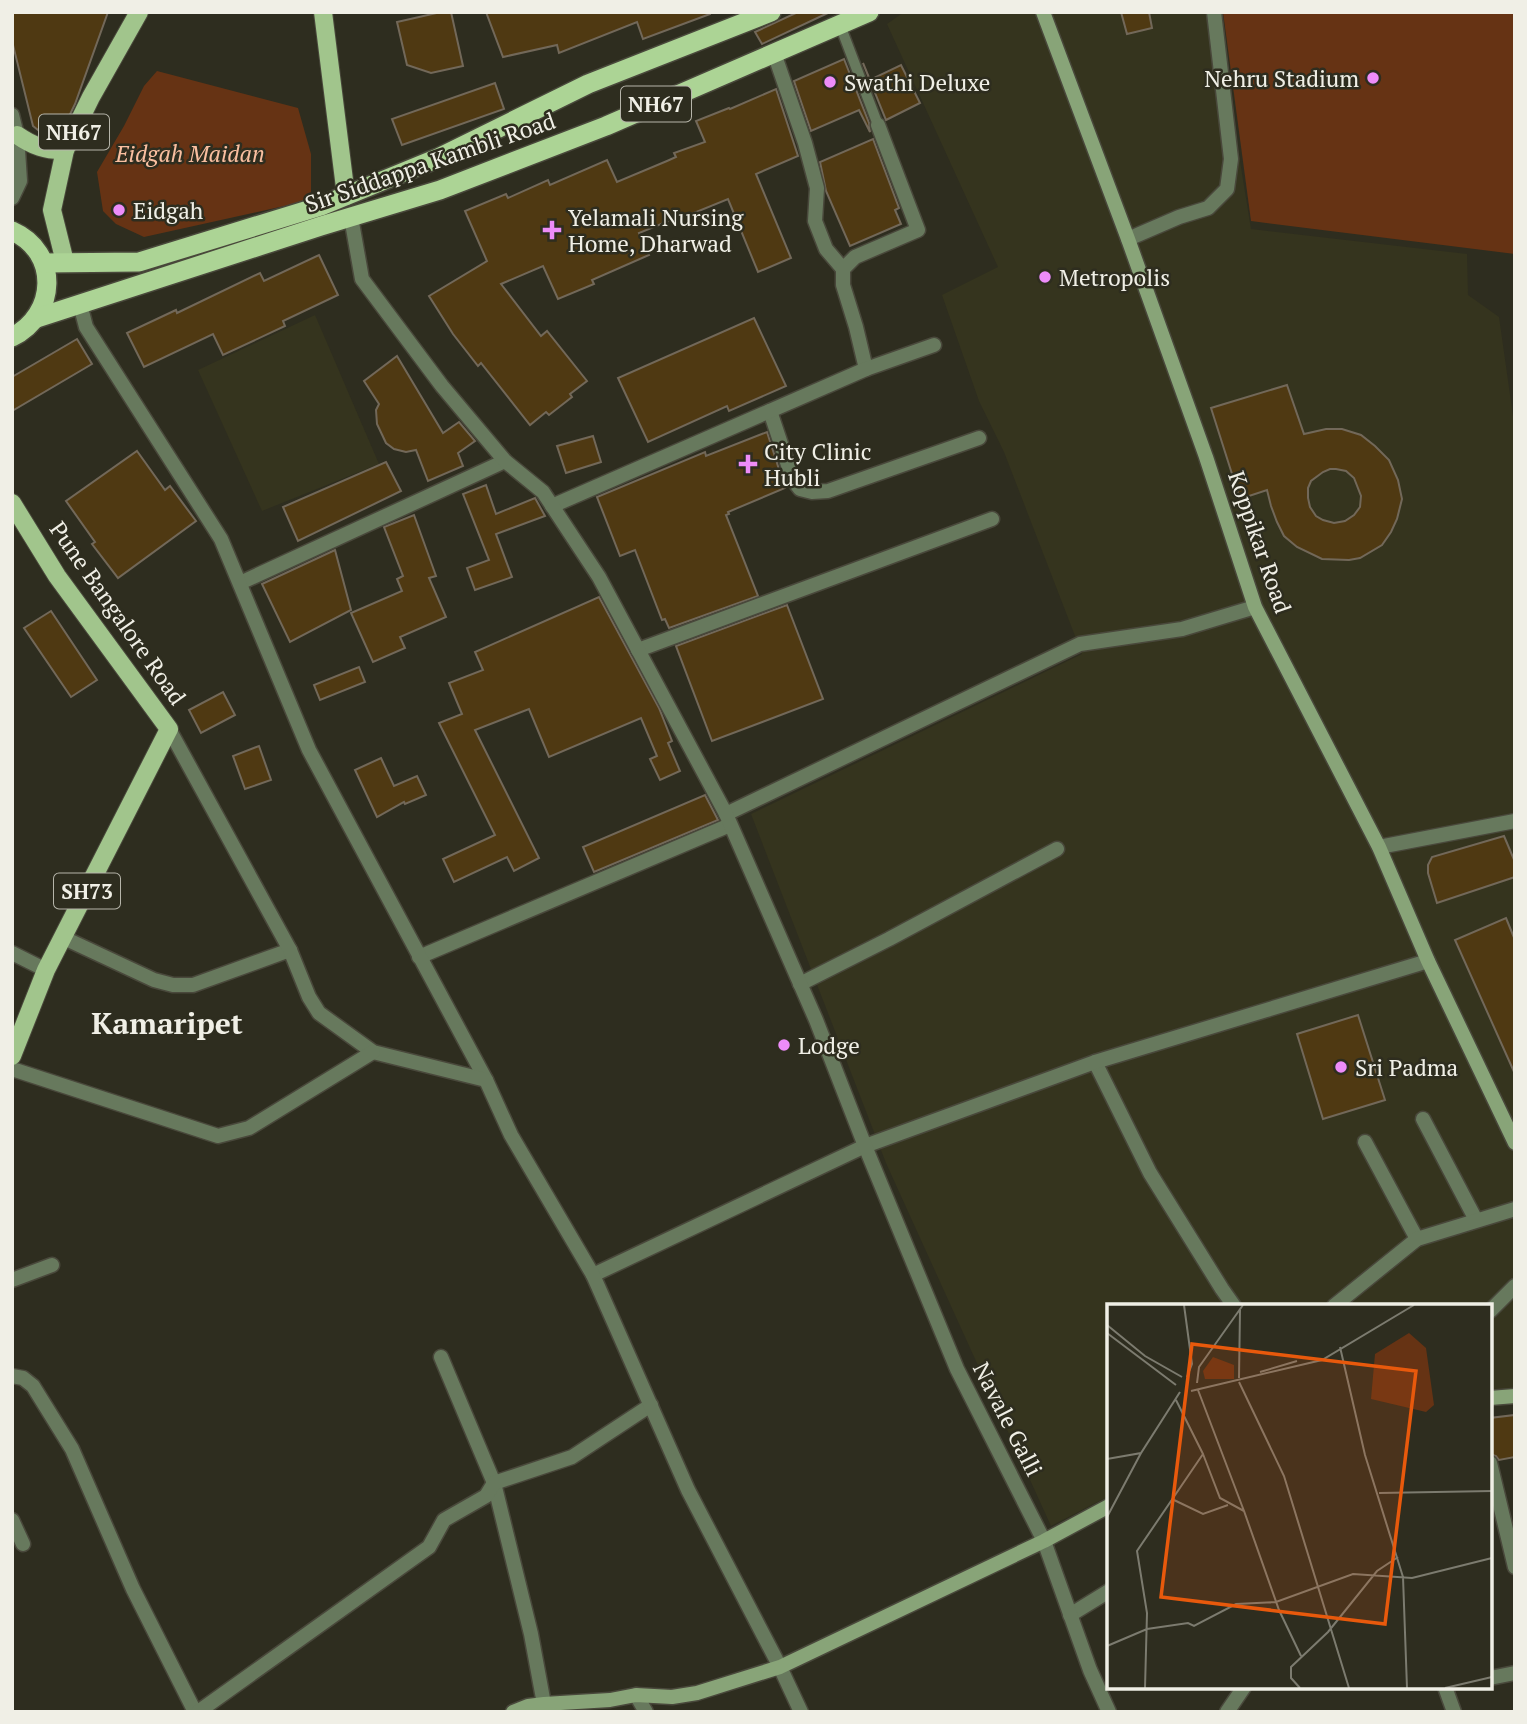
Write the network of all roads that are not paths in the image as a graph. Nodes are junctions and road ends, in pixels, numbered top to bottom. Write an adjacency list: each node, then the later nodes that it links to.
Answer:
1 (139, 12): 12 (main road, NH67)
2 (323, 12): 13 (main road)
3 (771, 12): 13 (highway, Sir Siddappa Kambli Road / NH67)
4 (869, 12): 7 (highway, Sir Siddappa Kambli Road / NH67)
5 (1043, 12): 17 (main road, Koppikar Road)
6 (1214, 12): 17 (street)
7 (839, 25): 8 (highway, Sir Siddappa Kambli Road / NH67); 10 (lane)
8 (774, 53): 15 (highway, Sir Siddappa Kambli Road / NH67); 20 (street)
9 (12, 115): 11 (street)
10 (878, 125): 20 (street)
11 (18, 135): 12 (main road); 14 (street)
12 (65, 150): 18 (main road, NH67)
13 (346, 195): 18 (highway, NH67)
14 (12, 198)
15 (351, 217): 21 (highway, Sir Siddappa Kambli Road / NH67); 28 (street, Navale Galli)
16 (12, 231): 19 (highway)
17 (1128, 239): 33 (main road, Koppikar Road)
18 (65, 262): 19 (highway, NH67)
19 (44, 263): 22 (highway)
20 (843, 269): 25 (street)
21 (80, 304): 22 (highway, Sir Siddappa Kambli Road / NH67); 32 (street)
22 (37, 318): 23 (highway, NH67)
23 (12, 337)
24 (934, 345): 25 (street)
25 (866, 369): 26 (street)
26 (769, 411): 27 (street); 30 (street)
27 (979, 438)
28 (505, 461): 30 (street, Navale Galli); 32 (street)
29 (12, 503): 35 (main road, Pune Bangalore Road)
30 (552, 506): 34 (street, Navale Galli)
31 (992, 519): 34 (street)
32 (240, 583): 43 (street)
33 (1255, 607): 36 (street); 38 (main road, Koppikar Road)
34 (638, 650): 36 (street, Navale Galli)
35 (169, 729): 40 (main road, Pune Bangalore Road / SH73); 41 (street)
36 (728, 820): 43 (street); 46 (street, Navale Galli)
37 (1515, 821): 38 (street)
38 (1379, 847): 44 (main road, Koppikar Road)
39 (1057, 849): 46 (street)
40 (64, 938): 41 (street); 45 (main road, Pune Bangalore Road / SH73)
41 (290, 950): 47 (street)
42 (12, 953): 45 (street)
43 (419, 957): 51 (street)
44 (1428, 961): 49 (street); 54 (main road, Koppikar Road)
45 (46, 970): 48 (main road, Pune Bangalore Road / SH73)
46 (800, 984): 55 (street, Navale Galli)
47 (373, 1052): 50 (street); 51 (street)
48 (12, 1056)
49 (1095, 1062): 55 (street); 63 (street)
50 (12, 1069)
51 (486, 1080): 60 (street)
52 (1423, 1119): 57 (street)
53 (1365, 1142): 58 (street)
54 (1515, 1143)
55 (865, 1146): 60 (street); 75 (street, Navale Galli)
56 (1515, 1209): 57 (street)
57 (1476, 1220): 58 (street)
58 (1418, 1239): 64 (street)
59 (52, 1265): 61 (street)
60 (593, 1275): 70 (street)
61 (12, 1280)
62 (1515, 1286): 65 (street)
63 (1233, 1304)
64 (1337, 1304)
65 (1492, 1309)
66 (441, 1357): 72 (street)
67 (12, 1376): 87 (street)
68 (1515, 1396): 69 (main road)
69 (1492, 1398)
70 (651, 1405): 72 (street); 80 (street)
71 (1492, 1471): 77 (street)
72 (494, 1483): 86 (street); 87 (street)
73 (1107, 1507): 75 (main road)
74 (12, 1520): 76 (street)
75 (1044, 1541): 79 (street, Navale Galli); 80 (main road)
76 (23, 1544)
77 (1515, 1567)
78 (1107, 1592): 79 (street)
79 (1070, 1615): 91 (street, Navale Galli)
80 (780, 1667): 85 (main road); 90 (street)
81 (1515, 1673): 82 (street)
82 (1492, 1678)
83 (1243, 1689): 92 (street)
84 (1446, 1689): 93 (street)
85 (636, 1695): 86 (main road); 89 (street)
86 (544, 1704): 88 (main road)
87 (197, 1712)
88 (513, 1712)
89 (646, 1712)
90 (801, 1712)
91 (1109, 1712)
92 (1227, 1712)
93 (1454, 1712)

